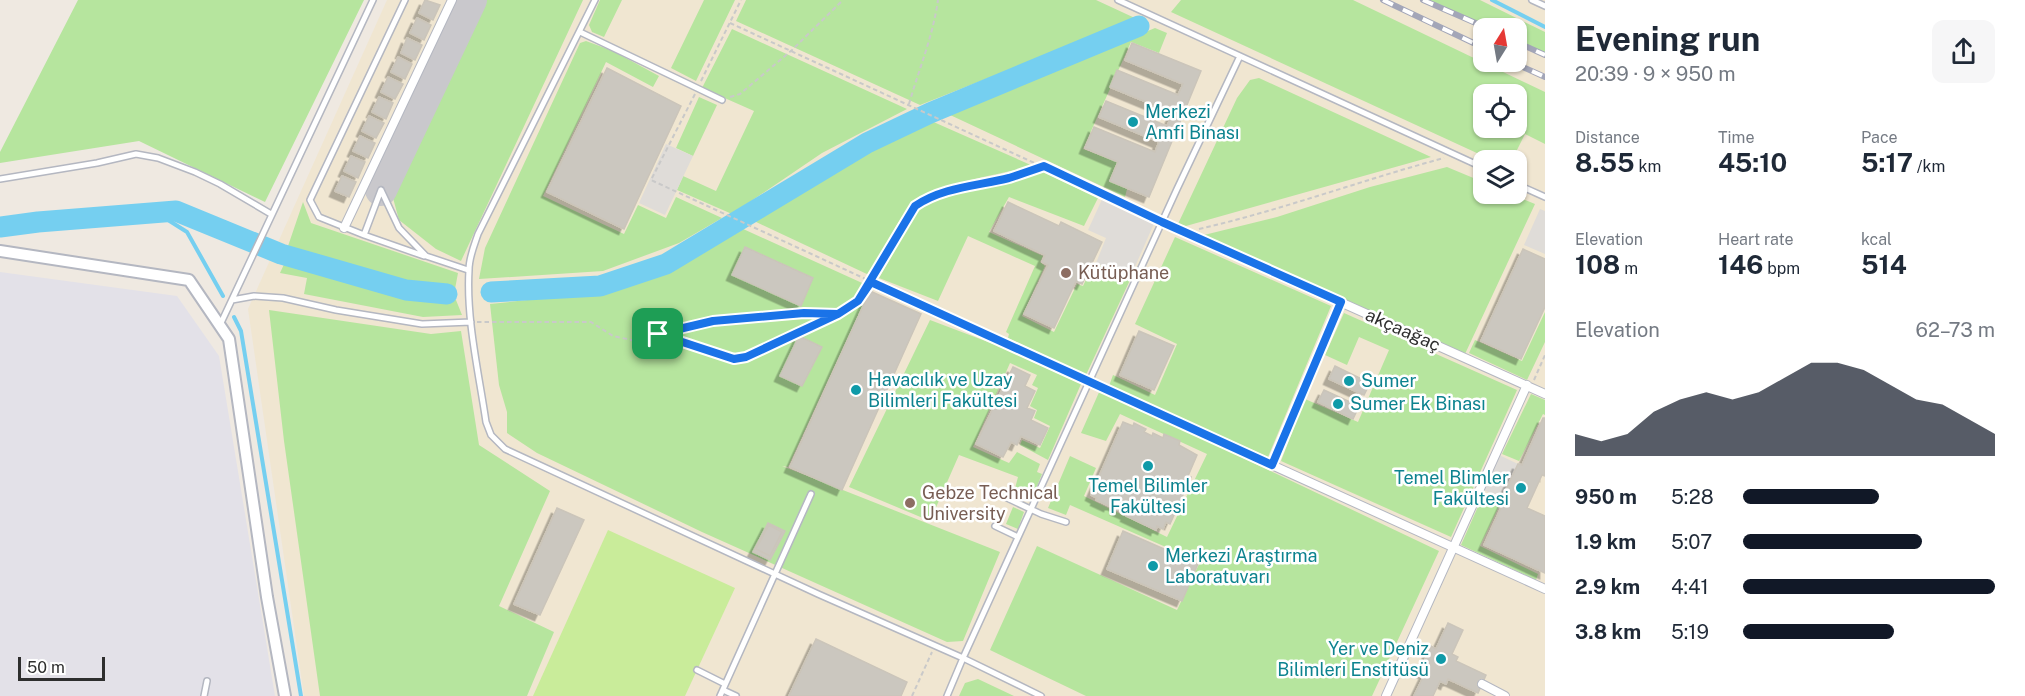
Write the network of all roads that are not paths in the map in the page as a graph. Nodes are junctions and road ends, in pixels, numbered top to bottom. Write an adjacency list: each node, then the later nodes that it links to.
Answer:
1 (373, 0): 15 (lane)
2 (405, 0): 17 (lane)
3 (452, 0): 17 (street)
4 (595, 0): 8 (lane)
5 (1118, 0): 9 (lane)
6 (1532, 0): 7 (lane)
7 (1545, 6)
8 (580, 32): 10 (lane); 21 (lane)
9 (1240, 56): 11 (lane); 16 (lane)
10 (722, 100)
11 (1473, 163)
12 (0, 179): 15 (lane)
13 (1527, 189): 14 (lane)
14 (1545, 197)
15 (271, 214): 23 (lane)
16 (1162, 222): 28 (lane); 29 (street, akçaağaç)
17 (344, 228): 18 (lane)
18 (364, 235): 20 (lane); 20 (lane)
19 (0, 251): 25 (street)
20 (426, 256): 21 (lane)
21 (468, 270): 24 (lane)
22 (902, 296): 27 (lane)
23 (232, 300): 24 (lane); 25 (lane)
24 (471, 322): 38 (lane)
25 (220, 325): 46 (street)
26 (999, 329): 27 (lane)
27 (996, 338): 28 (lane)
28 (1089, 382): 33 (lane); 37 (street)
29 (1528, 386): 30 (street, akçaağaç); 37 (street)
30 (1545, 394)
31 (811, 494): 38 (lane)
32 (1007, 498): 33 (lane)
33 (1031, 508): 34 (lane); 36 (lane)
34 (1066, 522)
35 (995, 526): 36 (lane)
36 (1018, 537): 40 (lane)
37 (1452, 547): 39 (street); 50 (street)
38 (775, 574): 40 (lane); 44 (lane)
39 (1545, 589)
40 (963, 658): 48 (lane); 49 (lane)
41 (697, 670): 44 (lane)
42 (207, 681): 45 (lane)
43 (1482, 684): 51 (street)
44 (723, 690): 47 (lane)
45 (204, 696)
46 (285, 696)
47 (735, 696)
48 (947, 696)
49 (1041, 696)
50 (1386, 696)
51 (1505, 696)

